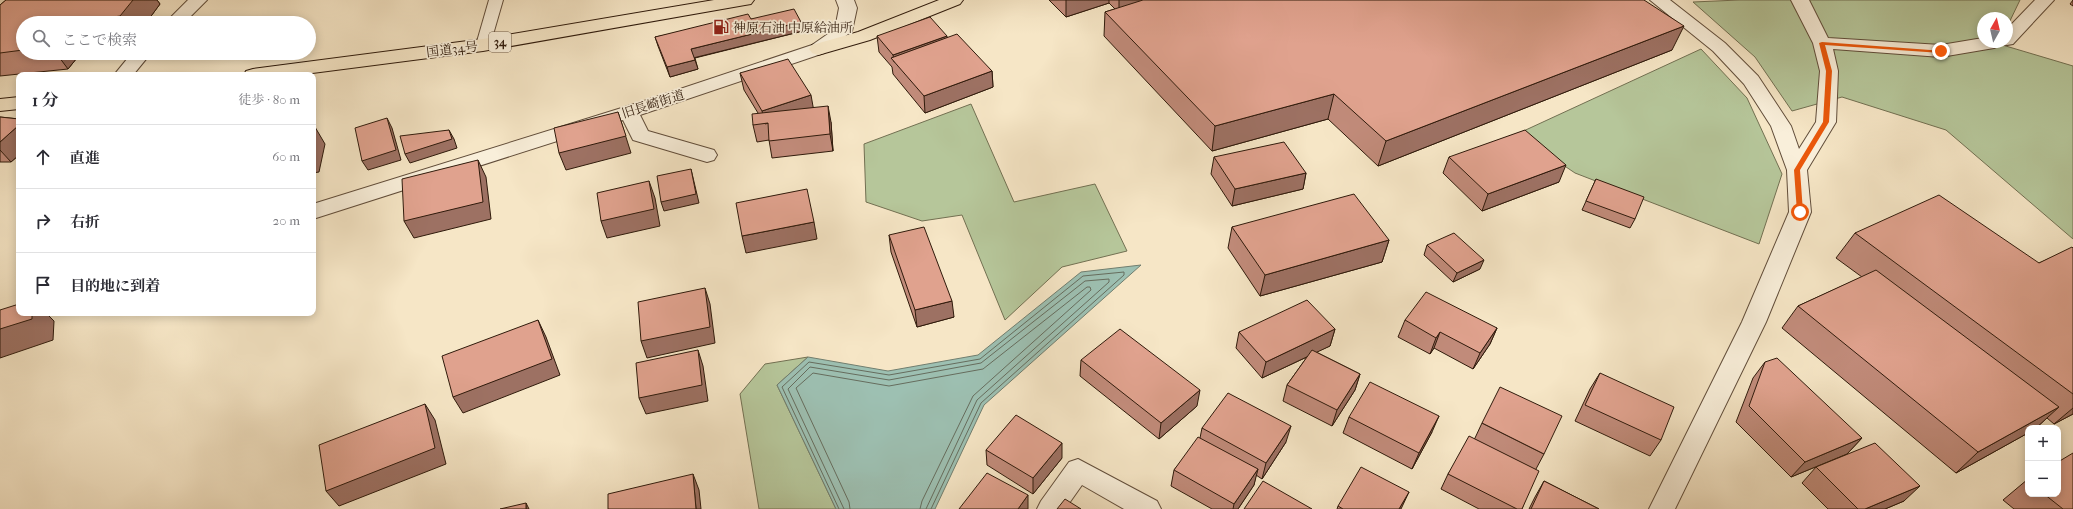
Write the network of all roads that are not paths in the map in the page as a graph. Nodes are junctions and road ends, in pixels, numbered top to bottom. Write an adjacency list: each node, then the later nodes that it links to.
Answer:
1 (198, 0): 9 (street)
2 (496, 0): 12 (lane)
3 (745, 0): 12 (highway, 国道34号 / 34)
4 (845, 0): 14 (street, 旧長崎街道)
5 (954, 0): 14 (highway)
6 (1659, 0): 22 (street)
7 (1800, 0): 11 (street)
8 (2045, 0): 10 (street)
9 (181, 16)
10 (2013, 34)
11 (1822, 43): 13 (street); 22 (street)
12 (483, 45): 17 (highway, 国道34号 / 34)
13 (1977, 45)
14 (818, 49): 20 (street, 旧長崎街道)
15 (136, 60): 16 (street)
16 (126, 72)
17 (276, 72)
18 (16, 103): 19 (highway)
19 (0, 105)
20 (628, 112): 21 (street); 23 (street, 旧長崎街道)
21 (707, 155)
22 (1797, 170): 26 (street)
23 (316, 211)
24 (1050, 509): 25 (street)
25 (1148, 509)
26 (1662, 509)

